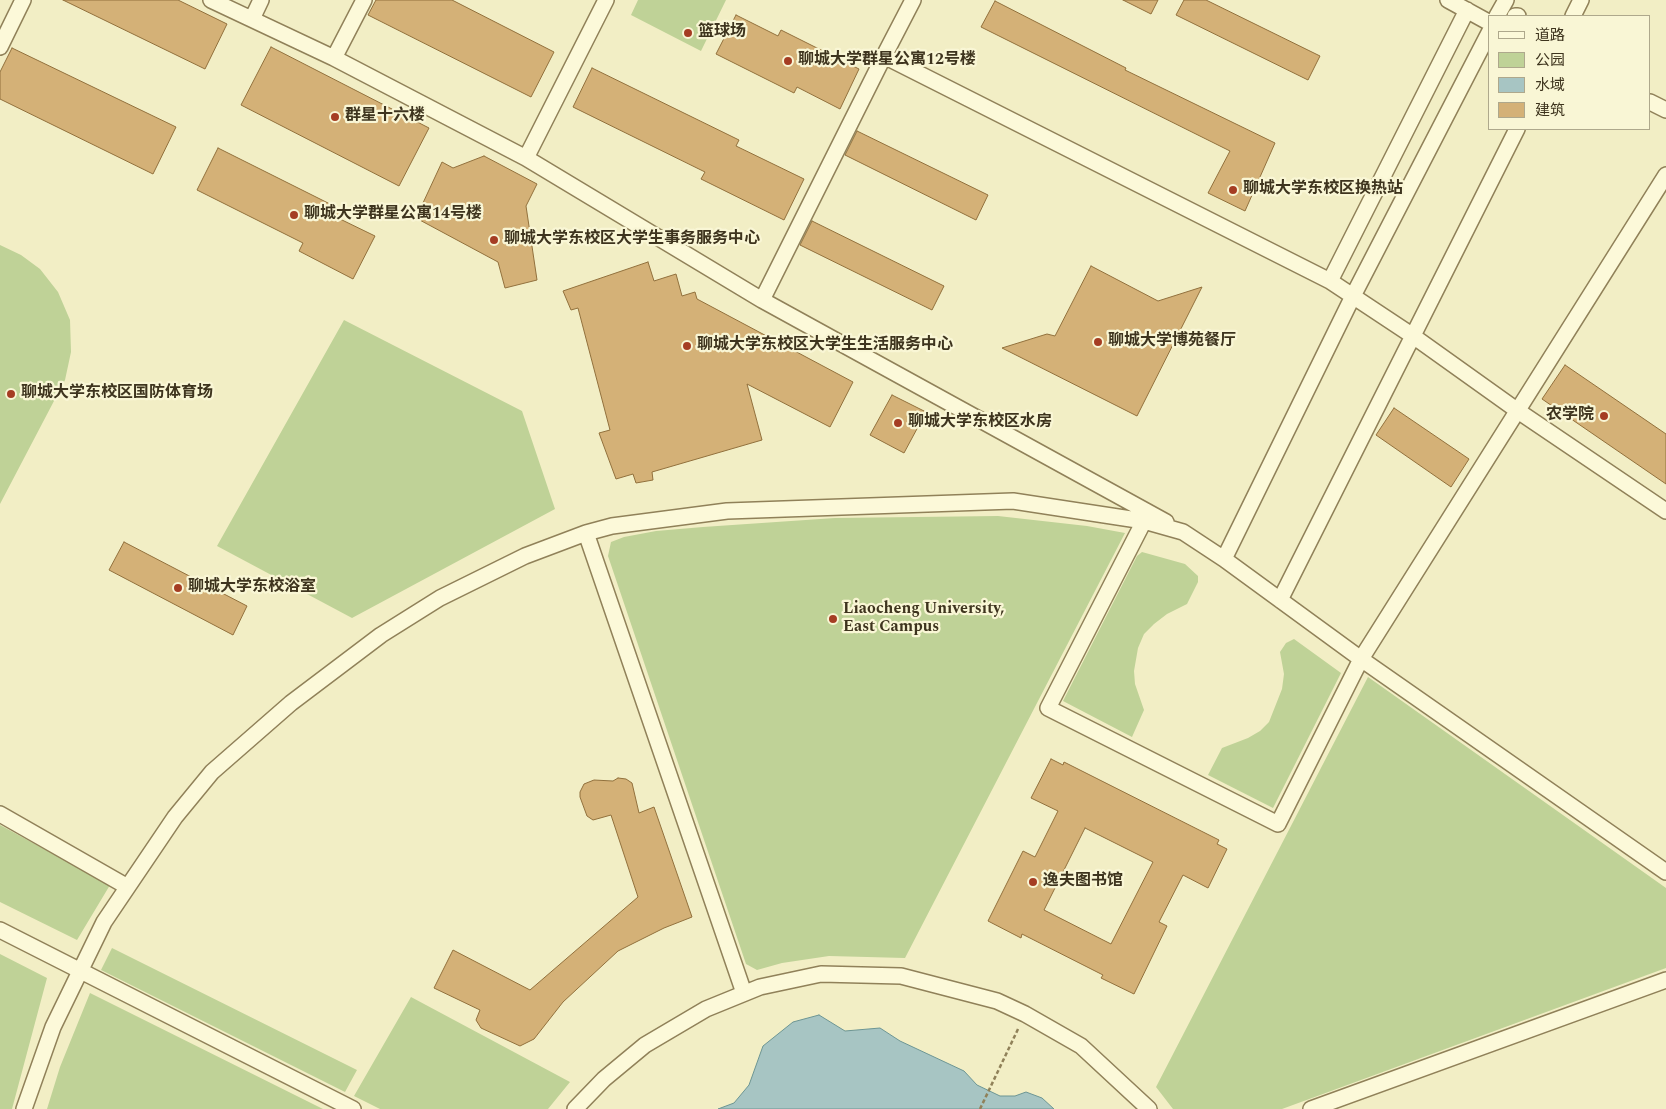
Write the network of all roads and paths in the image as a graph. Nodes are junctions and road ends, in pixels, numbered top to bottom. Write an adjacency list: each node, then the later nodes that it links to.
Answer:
1 (23, 0): 16 (street)
2 (211, 0): 13 (street)
3 (262, 0): 13 (street)
4 (364, 0): 18 (street)
5 (606, 0): 22 (street)
6 (913, 0): 17 (street)
7 (1448, 0): 10 (street)
8 (1506, 0): 11 (street)
9 (1581, 0): 12 (street)
10 (1467, 10): 14 (street); 24 (street)
11 (1498, 15)
12 (1574, 15)
13 (252, 19): 18 (street)
14 (1488, 22)
15 (1488, 35): 25 (street)
16 (0, 47)
17 (884, 56): 24 (street); 26 (street)
18 (334, 58): 22 (street)
19 (1651, 102): 20 (street)
20 (1666, 110)
21 (1516, 130): 27 (street)
22 (526, 158): 26 (street)
23 (1666, 175): 28 (street)
24 (1330, 281): 25 (street)
25 (1353, 296): 27 (street); 35 (street)
26 (762, 300): 29 (street)
27 (1413, 336): 28 (street); 36 (street)
28 (1518, 412): 30 (street); 37 (street)
29 (1124, 497): 31 (street); 33 (street)
30 (1666, 511)
31 (1114, 518): 32 (street); 34 (street)
32 (1144, 521): 33 (street); 37 (street)
33 (1183, 532): 35 (street)
34 (586, 534): 40 (street); 44 (street)
35 (1224, 559): 36 (street)
36 (1280, 600): 37 (street)
37 (1361, 659): 39 (street)
38 (0, 814): 40 (street)
39 (1666, 872)
40 (126, 886): 42 (street)
41 (0, 930): 42 (street)
42 (80, 970): 46 (street); 47 (street)
43 (1666, 980): 51 (street)
44 (744, 993): 45 (street); 48 (street)
45 (1025, 1014): 49 (path); 50 (street)
46 (24, 1109)
47 (353, 1109)
48 (575, 1109)
49 (980, 1109)
50 (1149, 1109)
51 (1311, 1109)

